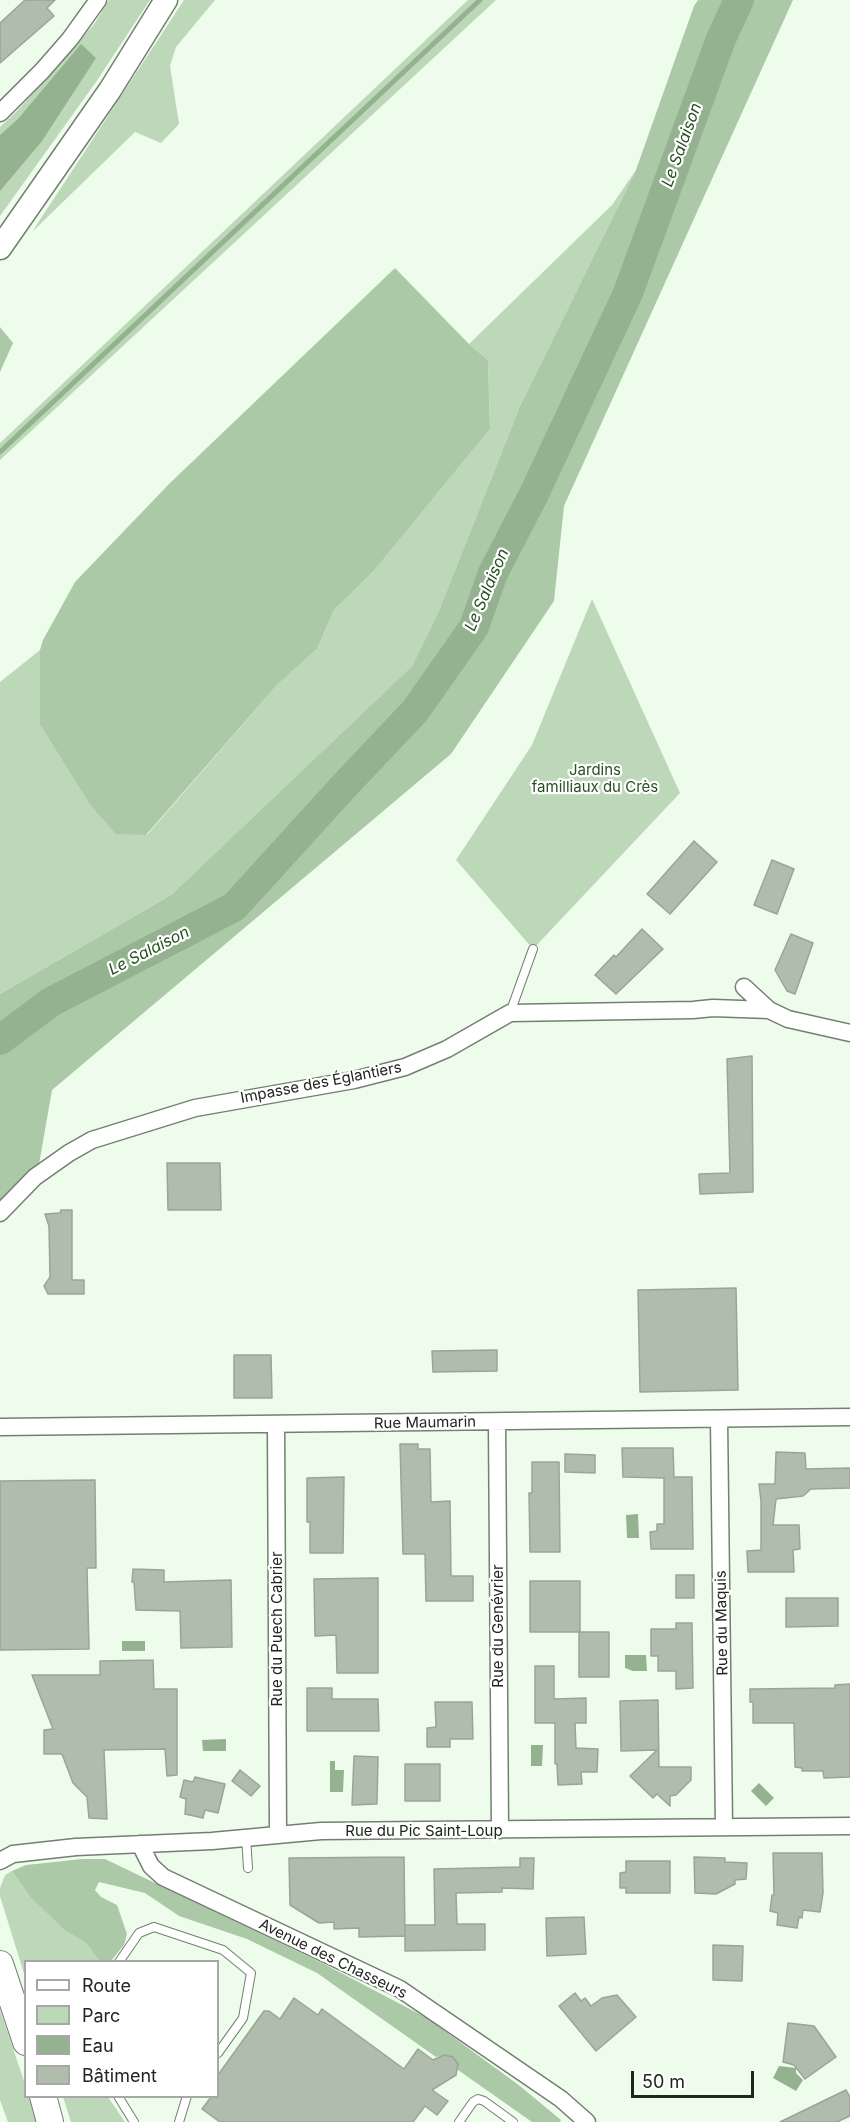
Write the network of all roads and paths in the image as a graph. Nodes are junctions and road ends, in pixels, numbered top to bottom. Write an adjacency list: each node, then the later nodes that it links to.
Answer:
1 (98, 0): 3 (street)
2 (166, 0): 4 (main road)
3 (0, 113)
4 (0, 248)
5 (533, 949): 8 (lane)
6 (744, 987): 7 (street, Impasse des Églantiers)
7 (769, 1010): 8 (street, Impasse des Églantiers); 9 (street, Impasse des Églantiers)
8 (510, 1013): 10 (street, Impasse des Églantiers)
9 (850, 1033)
10 (0, 1213)
11 (850, 1418): 12 (street, Rue Maumarin)
12 (719, 1420): 13 (street, Rue Maumarin); 17 (street, Rue du Maquis)
13 (497, 1422): 14 (street, Rue Maumarin); 18 (street, Rue du Genévrier)
14 (276, 1424): 15 (street, Rue Maumarin); 19 (street, Rue du Puech Cabrier)
15 (0, 1426)
16 (850, 1826): 17 (street, Rue du Pic Saint-Loup)
17 (724, 1827): 18 (street, Rue du Pic Saint-Loup)
18 (500, 1830): 19 (street, Rue du Pic Saint-Loup)
19 (278, 1834): 20 (street, Rue du Pic Saint-Loup)
20 (246, 1837): 21 (street, Rue du Pic Saint-Loup); 23 (lane)
21 (140, 1844): 22 (street, Rue du Pic Saint-Loup); 36 (street, Avenue des Chasseurs)
22 (0, 1861)
23 (248, 1868)
24 (120, 1960): 27 (lane)
25 (0, 1964): 26 (main road)
26 (24, 2036)
27 (219, 2052)
28 (43, 2098): 31 (main road)
29 (119, 2098): 32 (lane)
30 (187, 2098): 33 (lane)
31 (50, 2122)
32 (134, 2122)
33 (179, 2122)
34 (459, 2122): 35 (lane)
35 (513, 2122)
36 (587, 2122)

